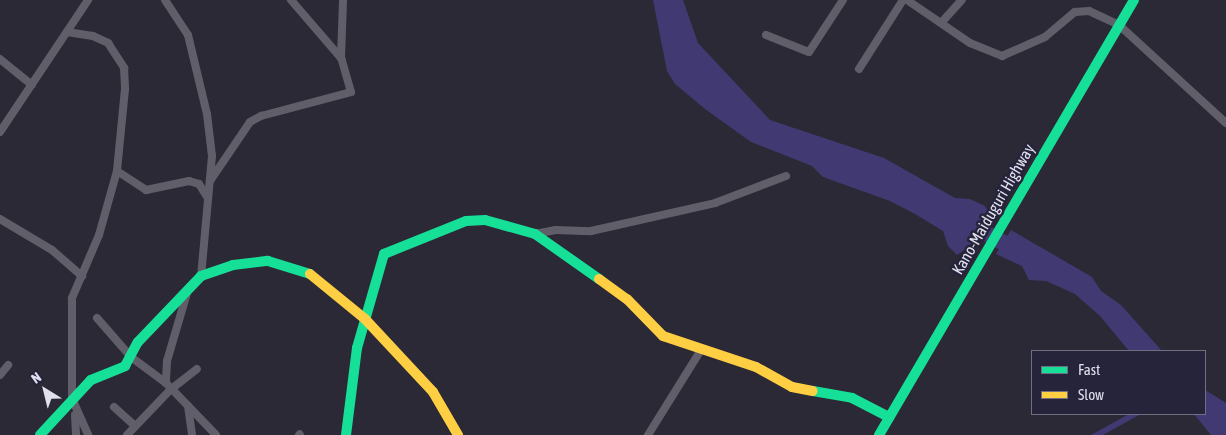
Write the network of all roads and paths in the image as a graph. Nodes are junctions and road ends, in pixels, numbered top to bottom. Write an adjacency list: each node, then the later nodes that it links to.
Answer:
1 (88, 0): 12 (street)
2 (165, 0): 22 (street)
3 (291, 0): 14 (street)
4 (343, 0): 14 (street)
5 (843, 0): 13 (street)
6 (902, 0): 16 (street)
7 (907, 0): 10 (street)
8 (962, 0): 10 (street)
9 (1134, 0): 11 (main road, Kano-Maiduguri Highway)
10 (941, 24): 11 (street)
11 (1119, 25): 18 (street); 40 (main road, Kano-Maiduguri Highway)
12 (67, 32): 17 (street); 20 (street)
13 (766, 35)
14 (341, 58): 22 (street)
15 (0, 59): 17 (street)
16 (859, 69)
17 (32, 85): 19 (street)
18 (1226, 123)
19 (0, 132)
20 (117, 171): 23 (street); 26 (street)
21 (786, 176): 25 (street)
22 (209, 183): 23 (street)
23 (207, 197): 27 (street)
24 (0, 219): 26 (street)
25 (535, 234): 30 (main road); 31 (main road)
26 (82, 276): 37 (street)
27 (201, 276): 28 (main road); 30 (main road)
28 (187, 293): 32 (main road); 36 (street)
29 (97, 318): 32 (street)
30 (365, 319): 48 (main road); 49 (main road)
31 (701, 350): 40 (main road); 50 (street)
32 (131, 357): 36 (street); 37 (main road)
33 (8, 365): 35 (street)
34 (197, 369): 36 (street)
35 (0, 375)
36 (168, 387): 38 (street); 41 (street)
37 (73, 400): 42 (main road); 43 (street); 44 (street)
38 (188, 406): 46 (street); 47 (street)
39 (114, 407): 41 (street)
40 (889, 417): 51 (main road, Kano-Maiduguri Highway)
41 (135, 426): 45 (street)
42 (40, 435)
43 (76, 435)
44 (88, 435)
45 (128, 435)
46 (192, 435)
47 (216, 435)
48 (346, 435)
49 (458, 435)
50 (648, 435)
51 (879, 435)

